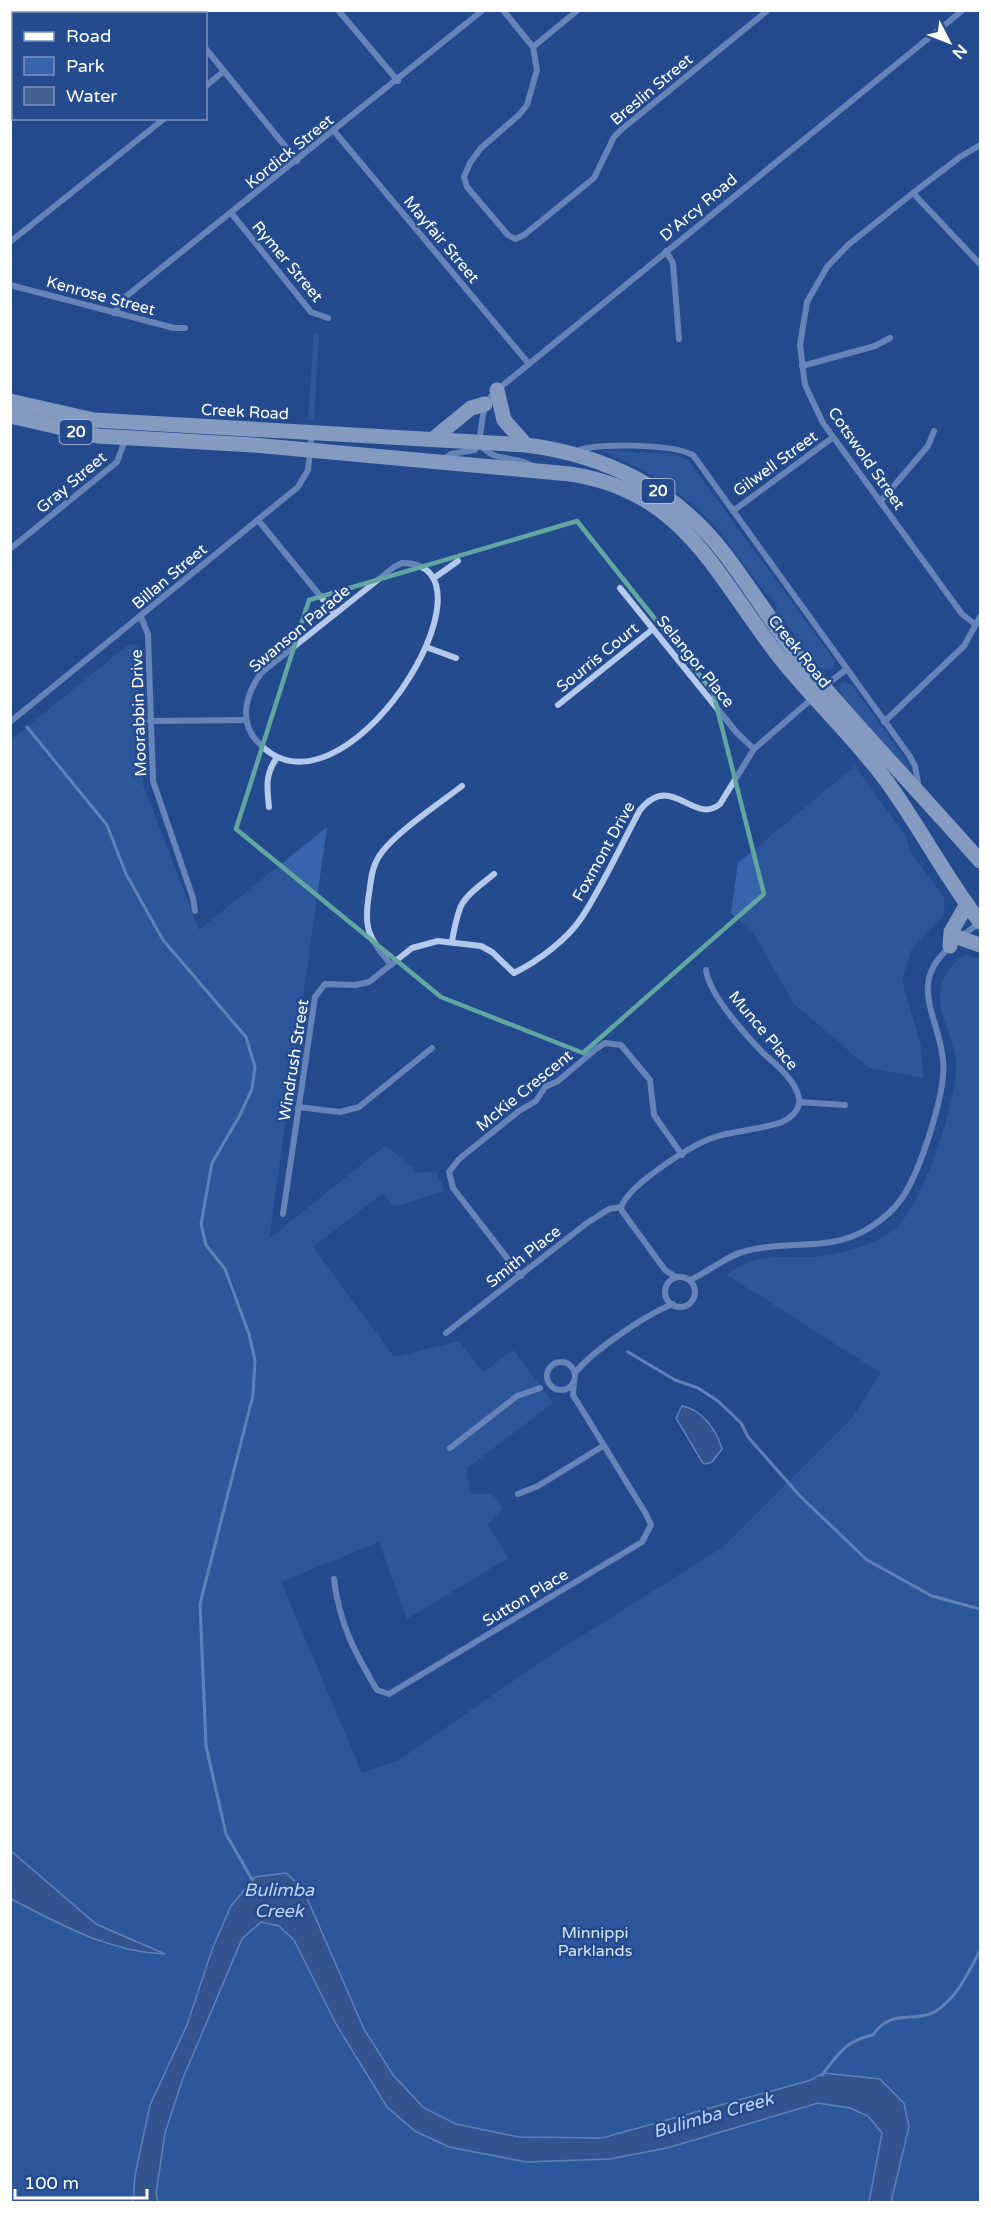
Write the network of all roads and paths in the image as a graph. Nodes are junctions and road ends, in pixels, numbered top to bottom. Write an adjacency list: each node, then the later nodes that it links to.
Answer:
1 (338, 10): 10 (street)
2 (483, 10): 10 (street, Kordick Street)
3 (503, 10): 7 (street)
4 (578, 10): 7 (street)
5 (768, 10): 7 (street, Breslin Street)
6 (963, 10): 19 (street, D'Arcy Road)
7 (533, 47)
8 (207, 50): 9 (street)
9 (224, 71): 11 (street); 15 (street)
10 (398, 81): 13 (street, Kordick Street)
11 (207, 85)
12 (162, 120): 18 (street)
13 (334, 131): 15 (street, Kordick Street); 27 (street, Mayfair Street)
14 (981, 145): 16 (street, Cotswold Street)
15 (297, 161): 17 (street, Kordick Street)
16 (913, 193): 20 (street); 28 (street, Cotswold Street)
17 (232, 214): 22 (street, Kordick Street); 23 (street, Rymer Street)
18 (10, 242)
19 (666, 251): 26 (street); 27 (street, D'Arcy Road)
20 (981, 264)
21 (10, 285): 22 (street, Kenrose Street)
22 (114, 313): 24 (street, Kenrose Street)
23 (328, 318)
24 (185, 328)
25 (890, 338): 28 (street)
26 (679, 339)
27 (529, 364): 29 (street, D'Arcy Road)
28 (802, 366): 36 (street, Cotswold Street)
29 (497, 390): 31 (street, D'Arcy Road); 39 (main road)
30 (10, 401): 33 (main road, Creek Road / 20)
31 (485, 404): 37 (main road); 38 (street)
32 (10, 416): 33 (main road, Creek Road / 20)
33 (127, 430): 35 (main road, Creek Road / 20); 40 (main road, Creek Road / 20); 47 (street, Gray Street)
34 (934, 431): 44 (street)
35 (312, 433): 37 (main road, Creek Road / 20); 40 (street, Billan Street)
36 (832, 438): 44 (street, Cotswold Street); 45 (street, Gilwell Street)
37 (432, 439): 38 (main road, Creek Road / 20)
38 (479, 442): 39 (main road, Creek Road / 20); 42 (street, Creek Road); 43 (street, Creek Road)
39 (526, 445): 41 (main road, Creek Road / 20)
40 (311, 450): 42 (main road, Creek Road / 20); 46 (street, Billan Street)
41 (570, 453): 45 (street, Creek Road); 59 (main road, Creek Road / 20)
42 (439, 462): 43 (main road, Creek Road / 20)
43 (541, 471): 59 (main road, Creek Road / 20)
44 (880, 502): 54 (street, Cotswold Street)
45 (733, 511): 58 (street, Creek Road)
46 (258, 520): 51 (street); 52 (street, Billan Street)
47 (10, 549)
48 (458, 561): 49 (street)
49 (434, 578): 51 (street, Swanson Parade); 56 (street)
50 (620, 588): 55 (street, Selangor Place)
51 (335, 614): 61 (street, Swanson Parade)
52 (141, 617): 62 (street, Moorabbin Drive); 63 (street, Billan Street)
53 (981, 617): 54 (street)
54 (976, 625): 64 (street)
55 (653, 629): 60 (street, Sourris Court); 65 (street, Selangor Place)
56 (426, 647): 57 (street); 66 (street)
57 (456, 658)
58 (847, 669): 59 (street, Foxmont Drive); 64 (street, Creek Road)
59 (819, 691): 65 (street, Foxmont Drive); 68 (main road, Creek Road / 20); 72 (main road, Creek Road / 20)
60 (558, 705)
61 (246, 720): 62 (street); 66 (street)
62 (150, 721): 73 (street, Moorabbin Drive)
63 (10, 722)
64 (885, 722): 68 (street, Creek Road)
65 (754, 749): 75 (street, Foxmont Drive)
66 (276, 759): 69 (street)
67 (462, 786): 78 (street)
68 (919, 792): 70 (main road, Creek Road / 20)
69 (269, 807)
70 (981, 861)
71 (494, 874): 75 (street)
72 (967, 904): 74 (main road, Creek Road / 20); 76 (main road)
73 (195, 911)
74 (980, 922): 76 (street)
75 (452, 941): 78 (street, Foxmont Drive)
76 (955, 942): 77 (main road); 88 (street)
77 (981, 945)
78 (391, 964): 83 (street, Windrush Street)
79 (706, 970): 81 (street, Munce Place)
80 (432, 1048): 83 (street)
81 (799, 1102): 82 (street); 84 (street)
82 (845, 1105)
83 (298, 1107): 86 (street, Windrush Street)
84 (682, 1155): 85 (street); 89 (street, McKie Crescent)
85 (621, 1207): 87 (street); 89 (street, Smith Place)
86 (284, 1214)
87 (665, 1270): 90 (street); 92 (street)
88 (704, 1274): 91 (street); 93 (street)
89 (520, 1276): 97 (street, Smith Place)
90 (676, 1277): 91 (street); 92 (street)
91 (690, 1280): 93 (street)
92 (666, 1288): 94 (street)
93 (695, 1288): 95 (street)
94 (666, 1297): 95 (street); 96 (street)
95 (673, 1304): 96 (street)
96 (658, 1309): 98 (street)
97 (446, 1333)
98 (585, 1360): 99 (street); 100 (street)
99 (567, 1362): 100 (street); 103 (street)
100 (575, 1373): 101 (street)
101 (574, 1382): 103 (street); 104 (street)
102 (540, 1388): 106 (street)
103 (563, 1390): 104 (street)
104 (573, 1395): 105 (street, Sutton Place)
105 (603, 1446): 107 (street); 108 (street, Sutton Place)
106 (450, 1448)
107 (518, 1494)
108 (334, 1580)

